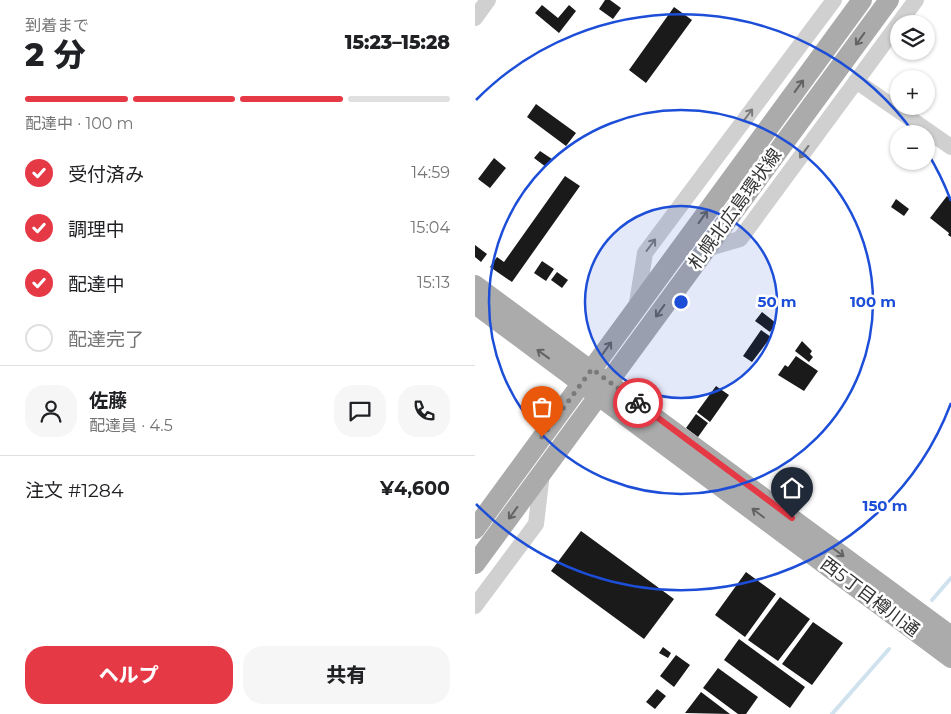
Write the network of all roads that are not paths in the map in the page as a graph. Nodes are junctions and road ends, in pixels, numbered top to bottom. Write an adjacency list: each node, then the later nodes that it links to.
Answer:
1 (488, 0): 6 (street)
2 (834, 0): 12 (street, one-way to 2)
3 (863, 0): 12 (main road, 札幌北広島環状線, one-way to 3)
4 (889, 0): 9 (main road, 札幌北広島環状線, one-way to 9)
5 (916, 0): 7 (street)
6 (475, 18)
7 (856, 81): 8 (street); 9 (street, one-way to 9)
8 (951, 147)
9 (706, 249): 14 (main road, 札幌北広島環状線, one-way to 14)
10 (475, 285): 13 (main road, 西5丁目樽川通)
11 (475, 304): 13 (main road, 西5丁目樽川通, one-way to 11)
12 (636, 308): 13 (main road, 札幌北広島環状線, one-way to 12)
13 (586, 375): 14 (main road, 西5丁目樽川通); 16 (main road, 札幌北広島環状線)
14 (603, 389): 15 (main road, 札幌北広島環状線); 19 (main road, 西5丁目樽川通, one-way to 19); 20 (main road, 西5丁目樽川通, one-way to 14)
15 (542, 472): 17 (main road, 札幌北広島環状線, one-way to 17); 18 (street)
16 (475, 528)
17 (475, 564)
18 (475, 606)
19 (951, 636)
20 (951, 658)

